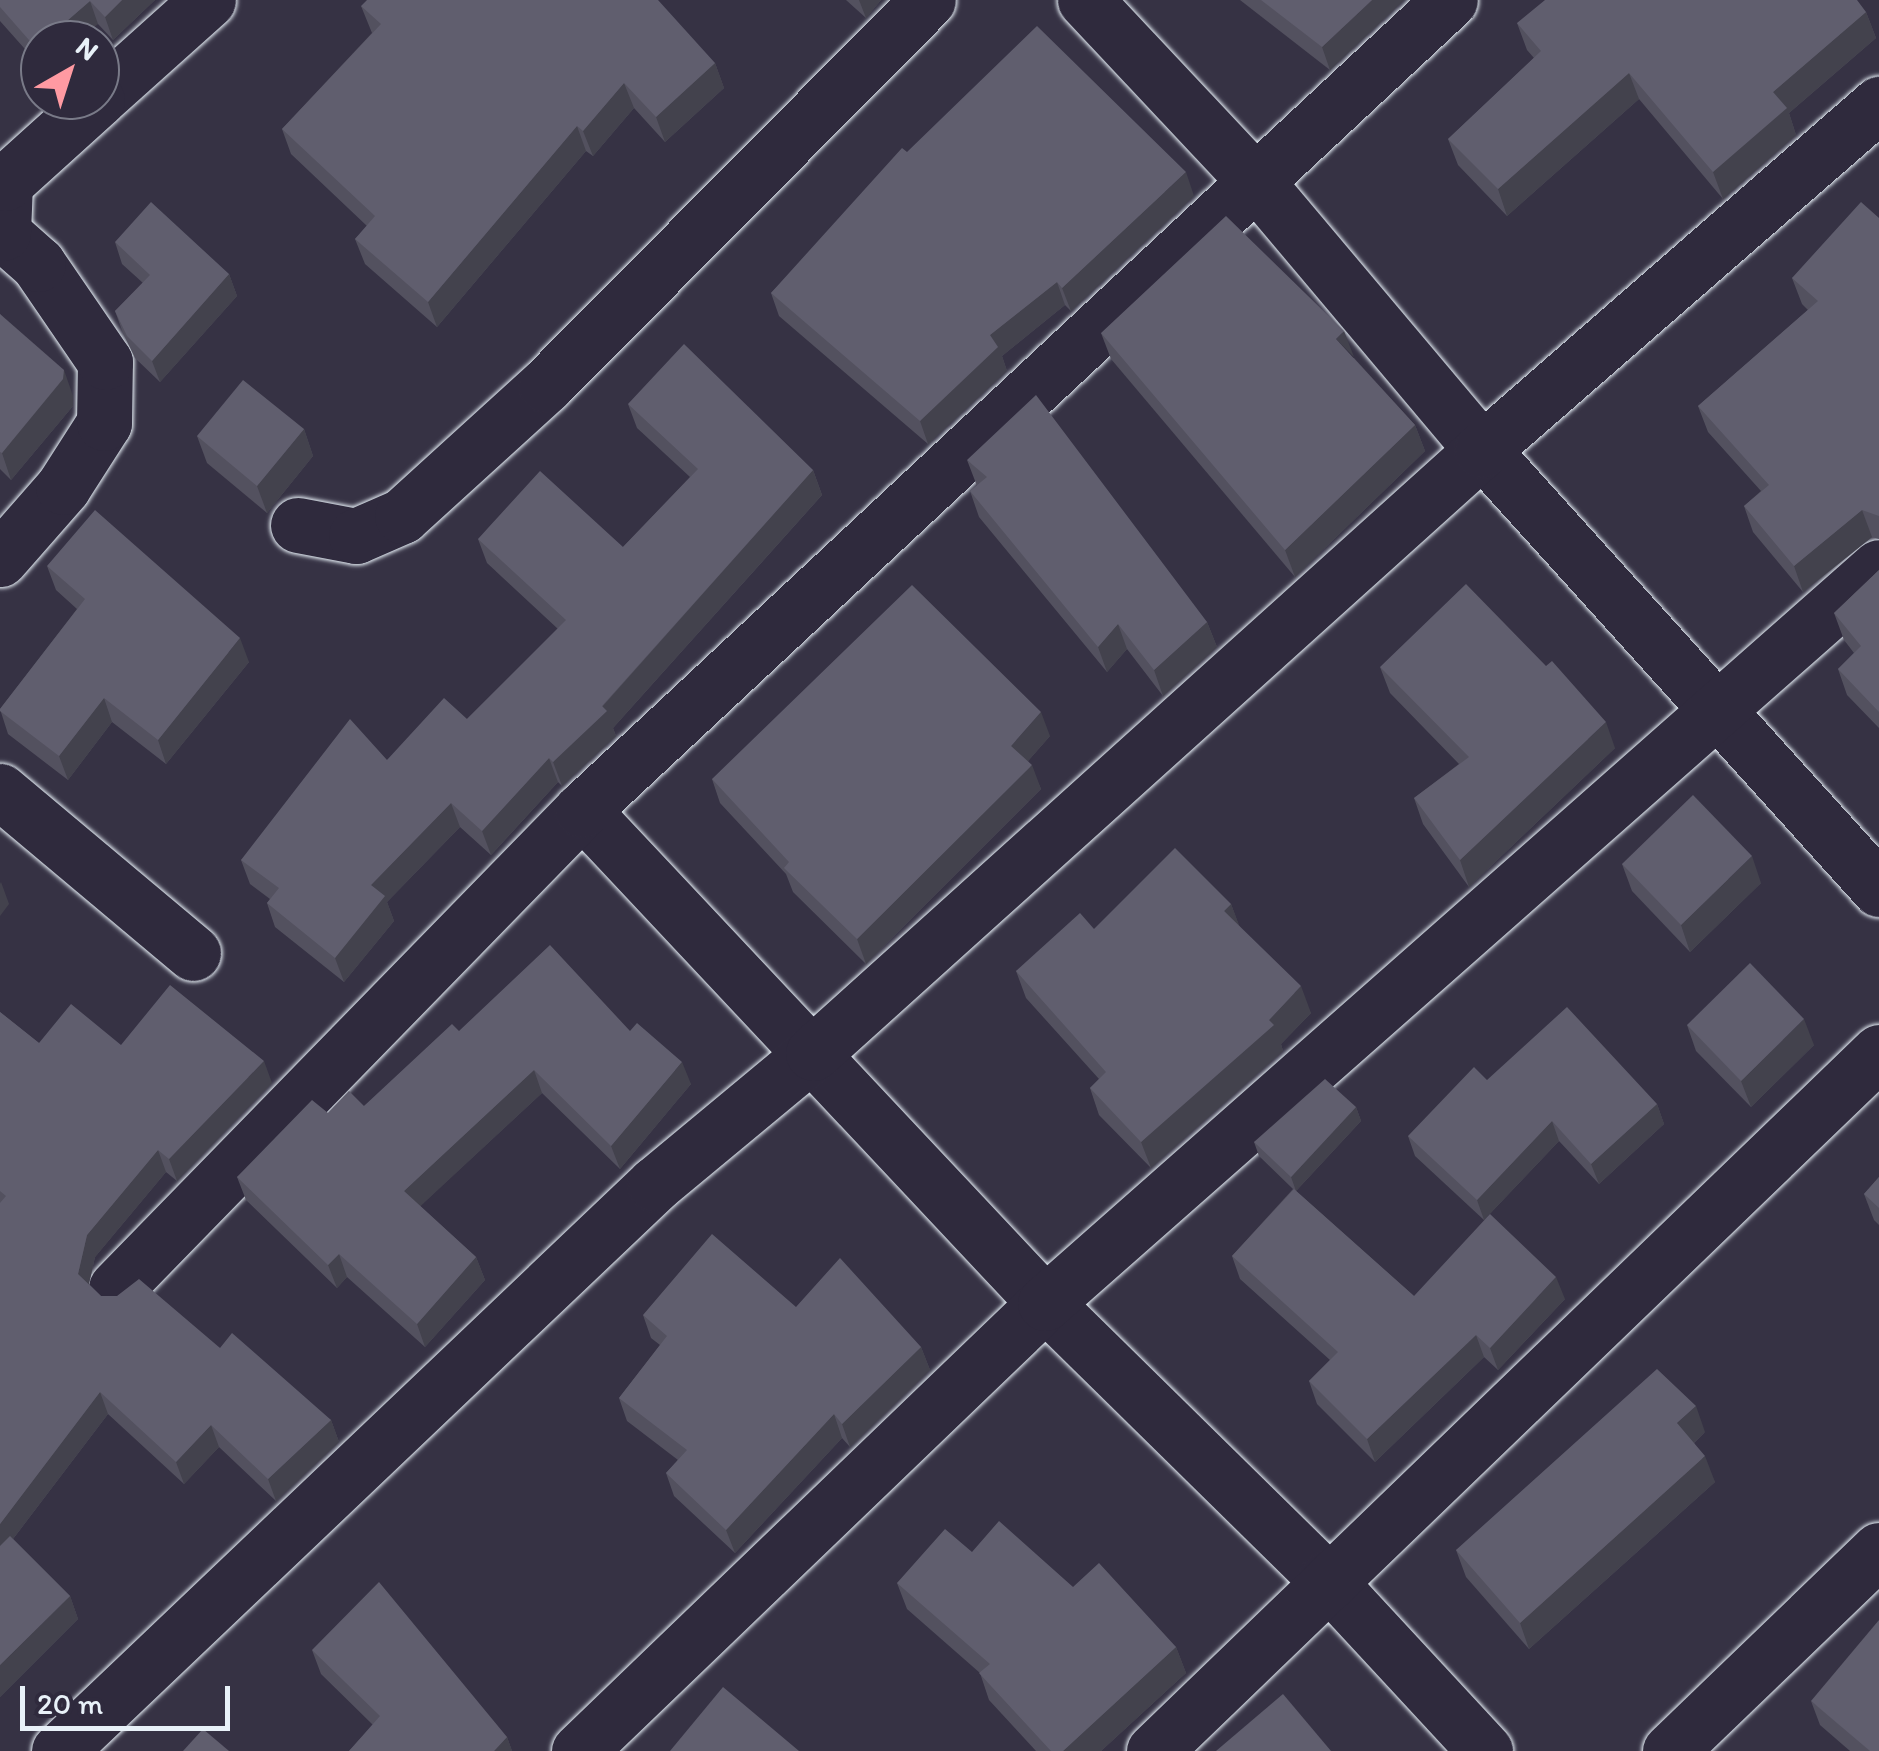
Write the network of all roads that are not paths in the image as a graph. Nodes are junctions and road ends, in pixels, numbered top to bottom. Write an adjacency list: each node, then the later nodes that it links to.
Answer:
1 (208, 0): 5 (street)
2 (928, 0): 10 (street)
3 (1085, 0): 8 (street)
4 (1450, 0): 8 (street)
5 (120, 80)
6 (1879, 104): 9 (street)
7 (76, 120): 11 (street)
8 (1258, 184): 9 (street); 15 (street)
9 (1482, 450): 13 (street); 19 (street)
10 (298, 524)
11 (0, 559)
12 (1879, 567): 13 (street)
13 (1720, 711): 16 (street); 21 (street)
14 (0, 790): 17 (street)
15 (582, 810): 19 (street); 20 (street)
16 (1879, 889)
17 (192, 953)
18 (1879, 1052): 23 (street)
19 (813, 1053): 21 (street); 24 (street)
20 (116, 1288)
21 (1045, 1304): 23 (street); 25 (street)
22 (1879, 1550): 28 (street)
23 (1326, 1580): 26 (street); 27 (street)
24 (59, 1751)
25 (579, 1751)
26 (1154, 1751)
27 (1485, 1751)
28 (1670, 1751)

